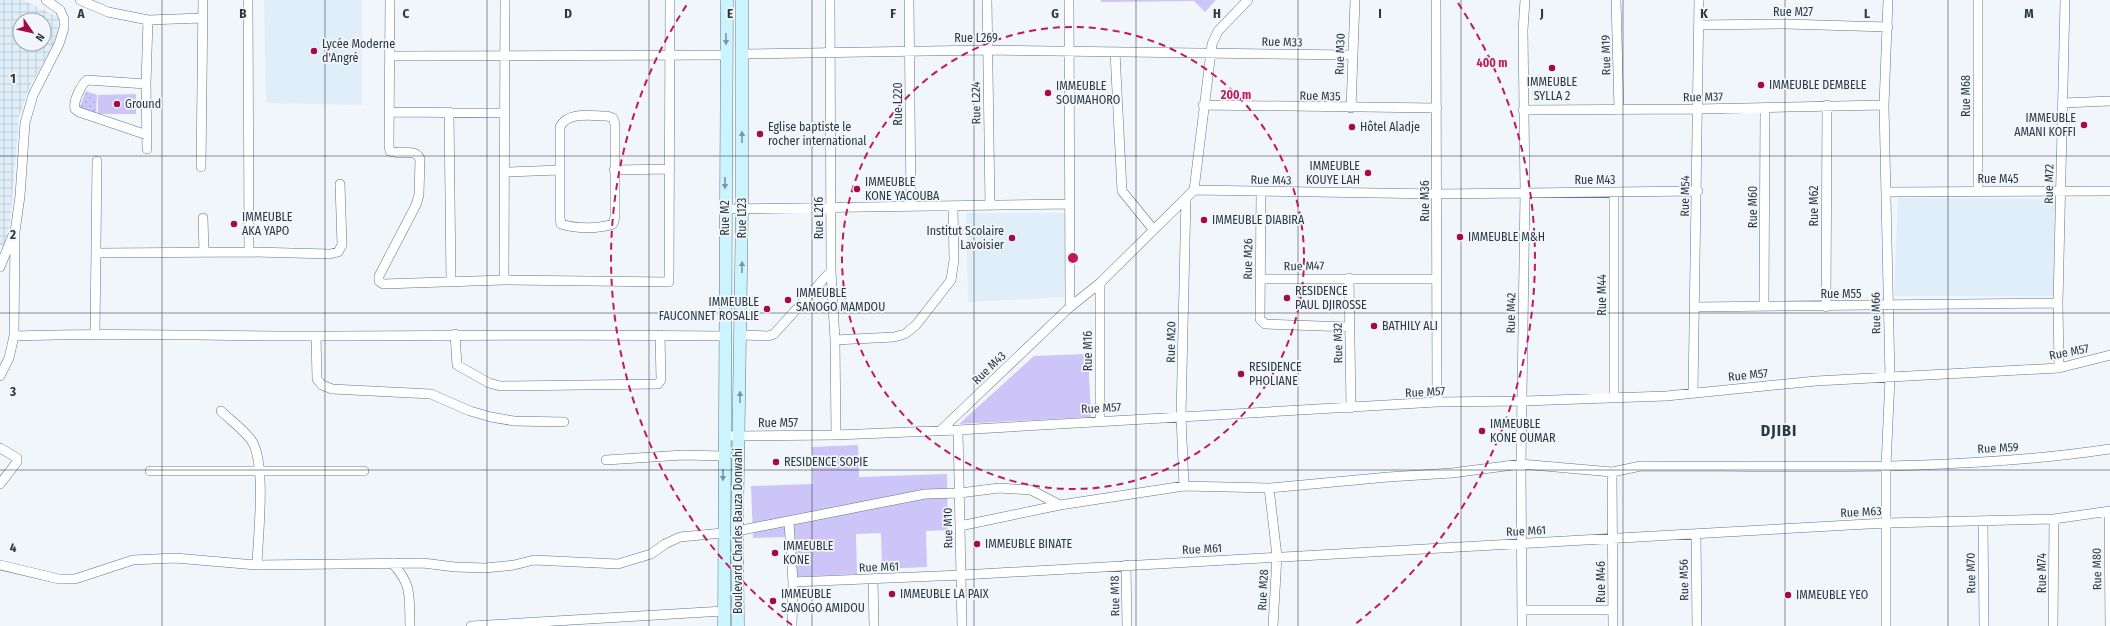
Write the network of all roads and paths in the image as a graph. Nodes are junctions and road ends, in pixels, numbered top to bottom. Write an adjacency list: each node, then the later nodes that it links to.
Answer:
1 (46, 0): 83 (street)
2 (80, 0): 24 (street)
3 (203, 0): 23 (street)
4 (248, 0): 86 (street)
5 (390, 0): 37 (street)
6 (505, 0): 34 (street)
7 (670, 0): 38 (street)
8 (726, 0): 35 (main road, Rue M2, one-way to 35)
9 (742, 0): 33 (main road, Rue L123)
10 (830, 0): 30 (street, Rue L216)
11 (909, 0): 28 (street, Rue L220)
12 (987, 0): 27 (street, Rue L224)
13 (1069, 0): 29 (street)
14 (1247, 0): 32 (street)
15 (1355, 0): 36 (street, Rue M30)
16 (1436, 0): 46 (street, Rue M36)
17 (1525, 0): 49 (street, Rue M42)
18 (1616, 0): 50 (street, Rue M19)
19 (1699, 0): 25 (street, Rue M54)
20 (1888, 0): 26 (street, Rue M66)
21 (1978, 0): 64 (street, Rue M68)
22 (2065, 0): 41 (street, Rue M72)
23 (203, 18): 24 (street); 57 (street)
24 (148, 20): 39 (street)
25 (1699, 25): 26 (street, Rue M27); 48 (street, Rue M54)
26 (1888, 27): 43 (street, Rue M66)
27 (987, 50): 28 (street, Rue L269); 29 (street, Rue L269); 76 (street, Rue L224)
28 (910, 51): 30 (street, Rue L269); 78 (street, Rue L220)
29 (1069, 51): 31 (street, Rue L269); 74 (street)
30 (831, 52): 33 (street, Rue L269); 77 (street, Rue L216)
31 (1115, 52): 32 (street, Rue L269); 82 (street)
32 (1211, 53): 36 (street, Rue M33); 42 (street)
33 (742, 54): 79 (main road, Rue L123, one-way to 33)
34 (505, 55): 37 (street); 38 (street); 53 (street)
35 (726, 55): 38 (street); 80 (main road, Rue M2, one-way to 80)
36 (1352, 55): 45 (street, Rue M30)
37 (391, 56): 51 (street)
38 (670, 56): 58 (street)
39 (146, 84): 54 (street); 54 (street)
40 (2110, 101): 41 (street)
41 (2063, 103): 65 (street, Rue M72)
42 (1203, 105): 45 (street, Rue M35); 63 (street)
43 (1884, 105): 44 (street, Rue M37); 71 (street, Rue M66)
44 (1826, 106): 47 (street, Rue M37); 100 (street, Rue M62)
45 (1351, 108): 46 (street, Rue M35)
46 (1437, 108): 72 (street, Rue M36)
47 (1765, 108): 48 (street, Rue M37); 96 (street, Rue M60)
48 (1698, 109): 50 (street, Rue M37); 70 (street, Rue M54)
49 (1523, 110): 50 (street, Rue M37); 68 (street, Rue M42)
50 (1619, 110)
51 (390, 112): 52 (street); 93 (street)
52 (449, 112): 53 (street); 93 (street)
53 (504, 113): 61 (street)
54 (147, 135): 55 (street)
55 (147, 149)
56 (97, 161): 84 (street)
57 (201, 167)
58 (670, 169): 60 (street); 92 (street)
59 (560, 170): 60 (street); 60 (street); 61 (street)
60 (614, 170)
61 (505, 172): 92 (street)
62 (340, 184): 86 (street)
63 (1194, 190): 67 (street, Rue M43); 73 (street, Rue M43)
64 (1978, 191): 65 (street, Rue M45); 71 (street, Rue M45)
65 (2061, 191): 66 (street, Rue M45); 95 (street, Rue M72)
66 (2110, 191)
67 (1261, 192): 72 (street, Rue M43); 90 (street, Rue M26)
68 (1524, 192): 69 (street, Rue M43); 72 (street, Rue M43); 117 (street, Rue M42)
69 (1614, 192): 70 (street, Rue M43); 115 (street, Rue M44)
70 (1698, 192): 99 (street, Rue M54)
71 (1887, 192): 97 (street, Rue M66)
72 (1437, 194): 91 (street, Rue M36)
73 (1186, 198): 82 (street, Rue M43); 120 (street, Rue M20)
74 (1070, 204): 76 (street); 98 (street)
75 (953, 206): 76 (street); 78 (street); 109 (street)
76 (990, 206)
77 (830, 207): 78 (street); 79 (street); 88 (street, Rue L216)
78 (911, 207)
79 (742, 208): 80 (street); 108 (main road, Rue L123, one-way to 79)
80 (725, 209): 107 (main road, Rue M2)
81 (203, 218): 85 (street)
82 (1153, 229): 94 (street, Rue M43)
83 (15, 232): 87 (street); 105 (street)
84 (97, 252): 85 (street); 102 (street)
85 (204, 252): 86 (street)
86 (249, 252)
87 (0, 267)
88 (831, 271): 108 (street); 109 (street, Rue L216)
89 (1349, 278): 90 (street, Rue M47); 91 (street, Rue M47); 101 (street, Rue M32)
90 (1260, 279): 101 (street, Rue M26)
91 (1436, 279): 116 (street, Rue M36)
92 (504, 280): 93 (street)
93 (451, 281)
94 (1100, 283): 98 (street, Rue M43); 121 (street, Rue M16)
95 (2058, 303): 97 (street, Rue M55); 111 (street, Rue M72)
96 (1764, 306): 99 (street, Rue M55); 100 (street, Rue M55)
97 (1888, 306): 100 (street, Rue M55); 113 (street, Rue M66)
98 (1070, 307): 123 (street, Rue M43)
99 (1695, 307): 114 (street, Rue M54)
100 (1826, 307)
101 (1350, 327): 118 (street, Rue M32)
102 (95, 333): 105 (street); 106 (street)
103 (455, 334): 104 (street); 104 (street); 106 (street)
104 (660, 335): 107 (street)
105 (14, 336): 112 (street)
106 (316, 336): 122 (street)
107 (724, 336): 126 (main road, Rue M2)
108 (741, 336): 127 (main road, Rue L123, one-way to 108)
109 (836, 340): 125 (street, Rue L216)
110 (2110, 356): 111 (street, Rue M57)
111 (2059, 368): 113 (street, Rue M57)
112 (0, 376)
113 (1890, 378): 114 (street, Rue M57); 133 (street, Rue M66)
114 (1693, 393): 115 (street, Rue M57)
115 (1614, 398): 117 (street, Rue M57)
116 (1437, 402): 117 (street, Rue M57); 118 (street, Rue M57)
117 (1522, 402): 132 (street, Rue M42)
118 (1351, 408): 120 (street, Rue M57)
119 (220, 411): 136 (street)
120 (1182, 416): 121 (street, Rue M57); 139 (street, Rue M20)
121 (1100, 420): 124 (street, Rue M57)
122 (564, 422)
123 (941, 430): 124 (street, Rue M57); 125 (street, Rue M57)
124 (958, 430): 141 (street, Rue M10)
125 (836, 435): 127 (street, Rue M57)
126 (724, 436): 127 (street, Rue M57); 130 (main road, Boulevard Charles Bauza Donwahi)
127 (739, 436): 149 (main road, Boulevard Charles Bauza Donwahi)
128 (0, 448): 138 (street)
129 (2110, 449): 133 (street, Rue M59)
130 (724, 456): 131 (street); 150 (main road, Boulevard Charles Bauza Donwahi, one-way to 150)
131 (606, 460)
132 (1521, 464): 137 (street, Rue M59); 140 (street, Rue M59); 153 (street, Rue M42)
133 (1886, 466): 137 (street, Rue M59); 147 (street, Rue M66)
134 (150, 470): 136 (street)
135 (364, 471): 136 (street)
136 (260, 472): 157 (street)
137 (1612, 472): 152 (street, Rue M46)
138 (0, 484)
139 (1184, 486): 140 (street, Rue M59); 142 (street, Rue M59)
140 (1269, 488): 154 (street, Rue M28)
141 (960, 493): 142 (street); 146 (street); 148 (street, Rue M10)
142 (1060, 505): 148 (street, Rue M59)
143 (2109, 511): 144 (street, Rue M63); 180 (street, Rue M80)
144 (2054, 519): 145 (street, Rue M63); 179 (street, Rue M74)
145 (1983, 521): 147 (street, Rue M63); 178 (street, Rue M70)
146 (789, 522): 149 (street); 161 (street)
147 (1886, 523): 151 (street, Rue M63); 177 (street, Rue M66)
148 (960, 526): 159 (street, Rue M10)
149 (737, 530): 168 (main road, Boulevard Charles Bauza Donwahi)
150 (723, 533): 155 (street); 164 (main road, Boulevard Charles Bauza Donwahi)
151 (1696, 534): 152 (street, Rue M63); 176 (street, Rue M56)
152 (1613, 538): 153 (street, Rue M61); 163 (street, Rue M46)
153 (1522, 543): 154 (street, Rue M61); 162 (street, Rue M42)
154 (1277, 556): 158 (street, Rue M61); 173 (street, Rue M28)
155 (392, 563): 157 (street); 165 (street)
156 (0, 565): 157 (street)
157 (257, 565)
158 (1126, 565): 159 (street, Rue M61); 172 (street, Rue M18)
159 (962, 575): 160 (street, Rue M61); 171 (street, Rue M10)
160 (874, 579): 161 (street, Rue M61); 170 (street)
161 (793, 582): 169 (street)
162 (1522, 610): 163 (street); 174 (street, Rue M42)
163 (1613, 610): 175 (street, Rue M46)
164 (724, 611): 166 (street); 167 (main road, Boulevard Charles Bauza Donwahi)
165 (410, 626)
166 (471, 626)
167 (724, 626)
168 (738, 626)
169 (792, 626)
170 (874, 626)
171 (962, 626)
172 (1127, 626)
173 (1273, 626)
174 (1522, 626)
175 (1613, 626)
176 (1697, 626)
177 (1886, 626)
178 (1984, 626)
179 (2053, 626)
180 (2110, 626)

